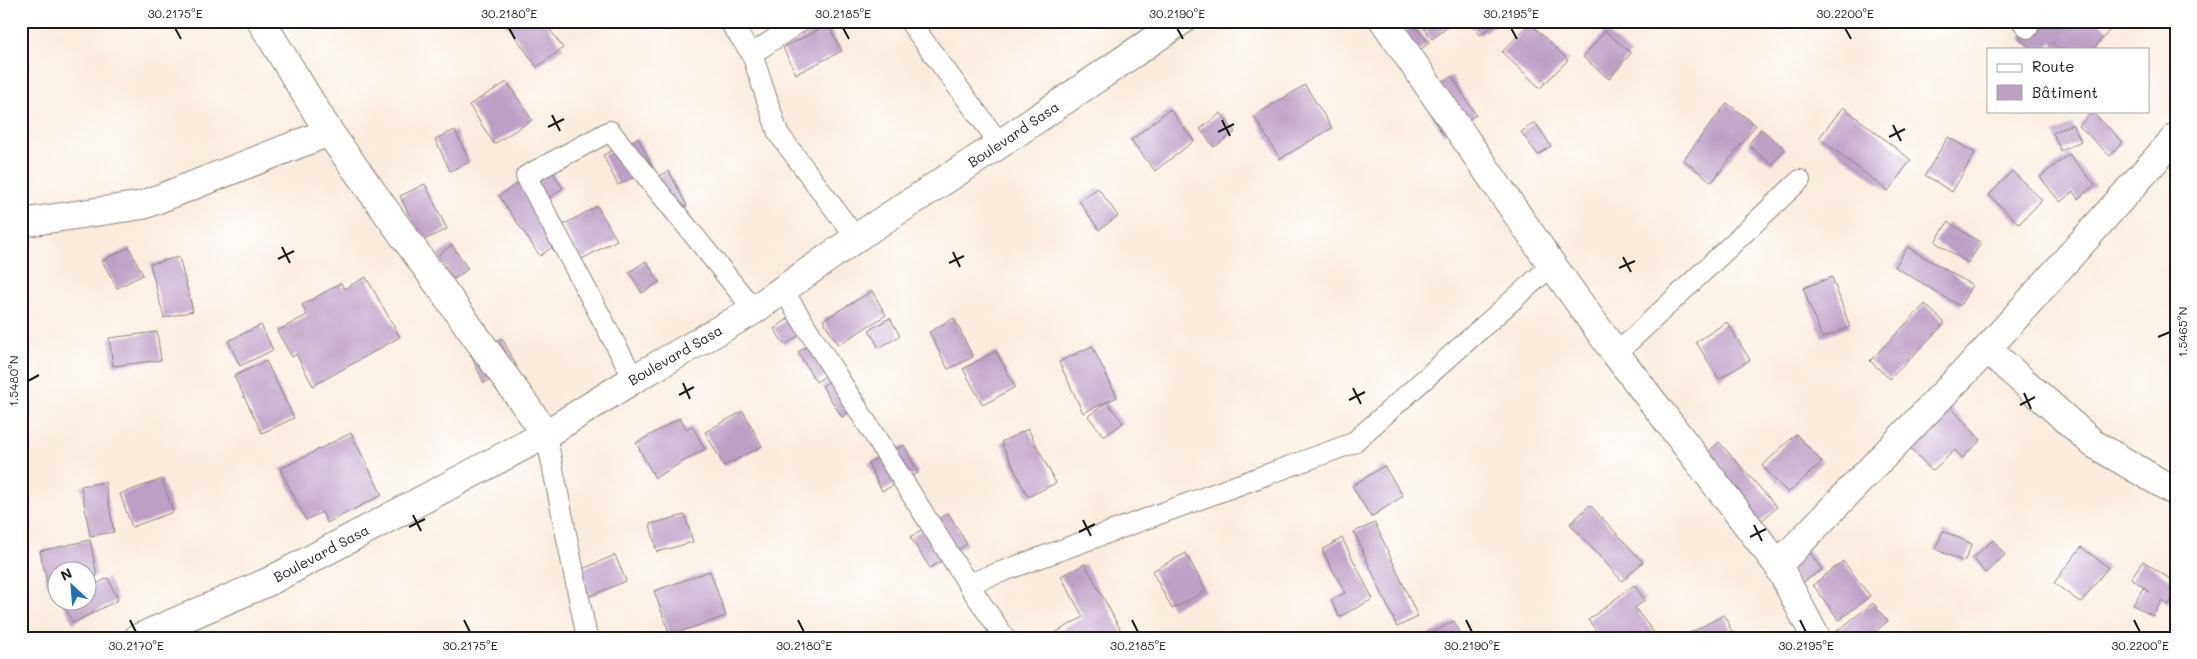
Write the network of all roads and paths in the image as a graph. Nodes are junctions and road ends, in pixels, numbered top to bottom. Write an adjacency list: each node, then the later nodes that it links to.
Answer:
1 (261, 21): 8 (street)
2 (729, 21): 7 (lane)
3 (801, 21): 7 (lane)
4 (909, 21): 10 (lane)
5 (1181, 21): 10 (street, Boulevard Sasa)
6 (1384, 21): 14 (street)
7 (752, 54): 13 (lane)
8 (329, 132): 12 (street); 20 (street)
9 (2176, 137): 17 (street)
10 (1000, 144): 13 (street, Boulevard Sasa)
11 (1800, 180): 18 (lane)
12 (21, 223)
13 (856, 238): 15 (street, Boulevard Sasa)
14 (1552, 265): 18 (street); 23 (lane)
15 (783, 290): 16 (street, Boulevard Sasa); 23 (lane)
16 (754, 310): 19 (street, Boulevard Sasa); 19 (lane)
17 (1988, 349): 21 (street); 22 (street)
18 (1616, 354): 22 (street)
19 (634, 379): 20 (street, Boulevard Sasa)
20 (546, 434): 24 (street, Boulevard Sasa); 25 (lane)
21 (2176, 492)
22 (1778, 566): 27 (street)
23 (968, 584): 26 (lane)
24 (138, 638)
25 (587, 638)
26 (1005, 638)
27 (1816, 638)

